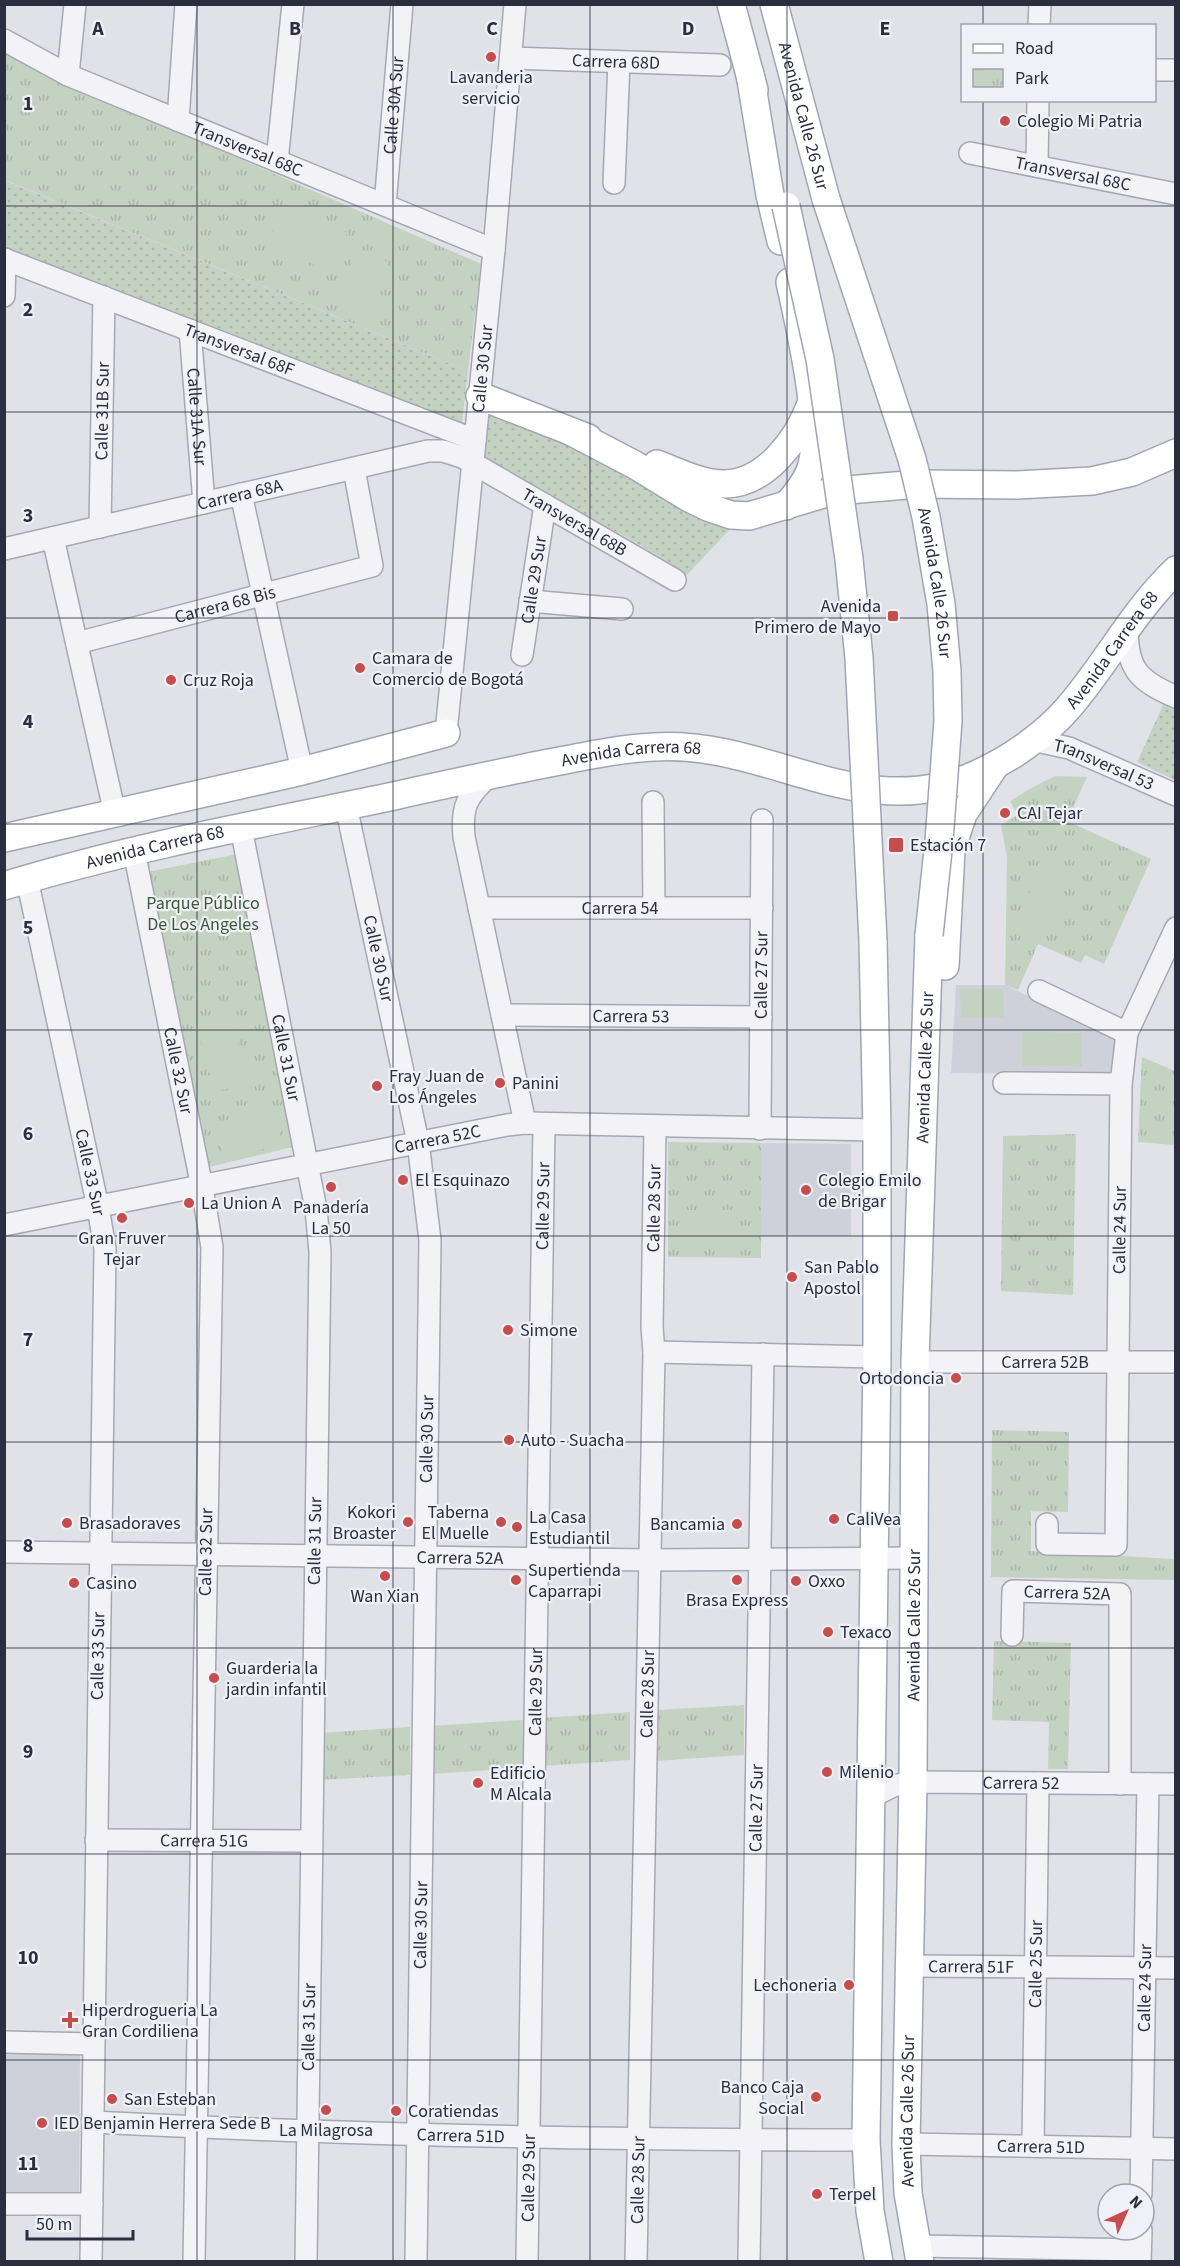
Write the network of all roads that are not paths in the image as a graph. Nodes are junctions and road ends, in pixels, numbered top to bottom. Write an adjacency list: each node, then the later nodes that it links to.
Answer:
1 (75, 4): 17 (street)
2 (186, 4): 19 (street)
3 (293, 4): 21 (street)
4 (402, 4): 25 (street, Calle 30A Sur)
5 (515, 4): 11 (street, Calle 30 Sur)
6 (731, 4): 16 (main road)
7 (774, 4): 86 (main road, Avenida Calle 26 Sur, bridge)
8 (1040, 4): 9 (street)
9 (1039, 24)
10 (4, 40): 17 (street, Transversal 68C)
11 (511, 58): 12 (street, Carrera 68D); 26 (street, Calle 30 Sur)
12 (620, 62): 13 (street, Carrera 68D); 23 (street)
13 (720, 65)
14 (1156, 70): 15 (street)
15 (1176, 70)
16 (750, 74): 32 (main road); 81 (main road, bridge)
17 (68, 75): 19 (street, Transversal 68C)
18 (1038, 102): 22 (street)
19 (178, 120): 21 (street, Transversal 68C)
20 (970, 153): 22 (street, Transversal 68C)
21 (278, 161): 25 (street, Transversal 68C)
22 (1038, 166): 24 (street, Transversal 68C)
23 (614, 183)
24 (1176, 194)
25 (385, 205): 26 (street, Transversal 68C)
26 (494, 250): 31 (street, Calle 30 Sur)
27 (5, 259): 28 (street); 29 (street, Transversal 68F)
28 (4, 296)
29 (104, 297): 30 (street, Transversal 68F); 42 (street, Calle 31B Sur)
30 (190, 330): 34 (street, Transversal 68F); 39 (street, Calle 31A Sur)
31 (480, 396): 33 (main road); 34 (street, Calle 30 Sur)
32 (812, 403): 33 (main road); 41 (main road)
33 (572, 432): 41 (main road)
34 (475, 440): 36 (street, Calle 30 Sur)
35 (1176, 453): 41 (main road)
36 (473, 464): 37 (street, Carrera 68A); 40 (street, Transversal 68B); 54 (street, Calle 30 Sur)
37 (354, 469): 38 (street, Carrera 68A); 47 (street, Carrera 68 Bis)
38 (241, 494): 39 (street, Carrera 68A); 47 (street)
39 (204, 503): 42 (street, Carrera 68A)
40 (545, 505): 46 (street, Transversal 68B); 48 (street, Calle 29 Sur)
41 (786, 506)
42 (100, 527): 43 (street, Carrera 68A)
43 (53, 538): 44 (street, Carrera 68A); 51 (street)
44 (4, 549)
45 (1176, 570): 50 (main road, Avenida Carrera 68)
46 (675, 580)
47 (263, 594): 51 (street, Carrera 68 Bis); 57 (street)
48 (530, 601): 49 (street); 52 (street, Calle 29 Sur)
49 (622, 609)
50 (1127, 626): 53 (street); 55 (main road, Avenida Carrera 68)
51 (77, 643): 62 (street)
52 (522, 655)
53 (1176, 697)
54 (446, 734): 57 (main road)
55 (1032, 740): 56 (main road, Avenida Carrera 68); 59 (street, Transversal 53)
56 (996, 764): 58 (main road, Avenida Carrera 68); 86 (main road)
57 (302, 771): 62 (main road)
58 (490, 775): 61 (main road, Avenida Carrera 68); 68 (street, Calle 29 Sur)
59 (1176, 795)
60 (653, 802): 69 (street)
61 (346, 806): 64 (main road, Avenida Carrera 68); 82 (street, Calle 30 Sur)
62 (115, 813): 65 (main road)
63 (762, 820): 70 (street, Calle 27 Sur)
64 (241, 828): 66 (main road, Avenida Carrera 68); 83 (street, Calle 31 Sur)
65 (4, 838)
66 (134, 851): 67 (main road, Avenida Carrera 68); 84 (street, Calle 32 Sur)
67 (16, 883): 85 (street, Calle 33 Sur)
68 (479, 908): 69 (street, Carrera 54); 73 (street, Calle 29 Sur)
69 (654, 908): 70 (street, Carrera 54)
70 (762, 908): 74 (street, Calle 27 Sur)
71 (1176, 928): 75 (street, Calle 24 Sur)
72 (1039, 991): 75 (street)
73 (502, 1015): 74 (street, Carrera 53); 78 (street, Calle 29 Sur)
74 (761, 1017): 80 (street, Calle 27 Sur)
75 (1127, 1032): 77 (street, Calle 24 Sur)
76 (1004, 1083): 77 (street)
77 (1121, 1084): 92 (street, Calle 24 Sur)
78 (535, 1123): 79 (street, Carrera 52C); 82 (street, Carrera 52C); 101 (street, Calle 29 Sur)
79 (655, 1126): 80 (street, Carrera 52C); 88 (street, Calle 28 Sur)
80 (760, 1129): 81 (street, Carrera 52C)
81 (878, 1130): 90 (main road)
82 (418, 1142): 83 (street, Carrera 52C); 99 (street, Calle 30 Sur)
83 (308, 1165): 84 (street, Carrera 52C); 98 (street, Calle 31 Sur)
84 (202, 1187): 85 (street, Carrera 52C); 97 (street, Calle 32 Sur)
85 (98, 1207): 87 (street, Carrera 52C); 96 (street, Calle 33 Sur)
86 (919, 1215): 91 (main road, Avenida Calle 26 Sur)
87 (4, 1225)
88 (654, 1352): 89 (street); 104 (street, Calle 28 Sur)
89 (763, 1354): 90 (street); 102 (street, Calle 27 Sur)
90 (877, 1357): 103 (main road)
91 (915, 1362): 92 (street, Carrera 52B); 100 (main road, Avenida Calle 26 Sur)
92 (1118, 1362): 93 (street, Carrera 52B); 94 (street, Calle 24 Sur)
93 (1176, 1362)
94 (1047, 1534)
95 (4, 1552): 96 (street, Carrera 52A)
96 (100, 1554): 97 (street, Carrera 52A); 112 (street, Calle 33 Sur)
97 (206, 1555): 98 (street, Carrera 52A); 113 (street, Calle 32 Sur)
98 (315, 1556): 99 (street, Carrera 52A); 114 (street, Calle 31 Sur)
99 (426, 1558): 101 (street, Carrera 52A); 124 (street, Calle 30 Sur)
100 (914, 1558): 103 (street, Carrera 52A); 106 (main road, Avenida Calle 26 Sur)
101 (537, 1559): 104 (street, Carrera 52A); 125 (street, Calle 29 Sur)
102 (760, 1559): 103 (street, Carrera 52A); 104 (street, Carrera 52A); 127 (street, Calle 27 Sur)
103 (875, 1559): 111 (main road)
104 (650, 1560): 126 (street, Calle 28 Sur)
105 (1012, 1635): 108 (street, Carrera 52A)
106 (913, 1782): 107 (street, Carrera 52); 111 (street, Carrera 52); 115 (main road, Avenida Calle 26 Sur)
107 (1038, 1783): 108 (street, Carrera 52); 116 (street, Calle 25 Sur)
108 (1120, 1784): 109 (street, Carrera 52)
109 (1148, 1784): 110 (street, Carrera 52); 117 (street, Calle 24 Sur)
110 (1176, 1785)
111 (871, 1797): 128 (main road)
112 (96, 1840): 113 (street, Carrera 51G); 120 (street, Calle 33 Sur)
113 (202, 1840): 114 (street, Carrera 51G); 122 (street, Calle 32 Sur)
114 (311, 1841): 123 (street, Calle 31 Sur)
115 (909, 1966): 116 (street, Carrera 51F); 129 (main road, Avenida Calle 26 Sur)
116 (1035, 1967): 117 (street, Carrera 51F); 130 (street, Calle 25 Sur)
117 (1145, 1968): 118 (street, Carrera 51F); 131 (street, Calle 24 Sur)
118 (1176, 1968)
119 (4, 2042): 120 (street)
120 (93, 2044): 121 (street, Calle 33 Sur)
121 (92, 2122): 122 (street, Carrera 51D); 135 (street, Calle 33 Sur)
122 (197, 2127): 123 (street, Carrera 51D); 139 (street, Calle 32 Sur)
123 (308, 2132): 124 (street, Carrera 51D); 140 (street, Calle 31 Sur)
124 (418, 2135): 125 (street, Carrera 51D); 141 (street, Calle 30 Sur)
125 (528, 2138): 126 (street, Carrera 51D); 142 (street, Calle 29 Sur)
126 (638, 2140): 127 (street, Carrera 51D); 143 (street, Calle 28 Sur)
127 (751, 2140): 128 (street, Carrera 51D); 144 (street, Calle 27 Sur)
128 (866, 2140): 145 (main road)
129 (906, 2144): 130 (street, Carrera 51D); 137 (main road, Avenida Calle 26 Sur)
130 (1033, 2146): 131 (street, Carrera 51D)
131 (1142, 2148): 132 (street, Carrera 51D); 133 (street, Calle 24 Sur)
132 (1176, 2149)
133 (1141, 2182)
134 (4, 2204): 135 (street)
135 (92, 2204): 138 (street, Calle 33 Sur)
136 (1140, 2247): 137 (street)
137 (919, 2254)
138 (91, 2262)
139 (194, 2262)
140 (306, 2262)
141 (416, 2262)
142 (526, 2262)
143 (636, 2262)
144 (749, 2262)
145 (879, 2262)

